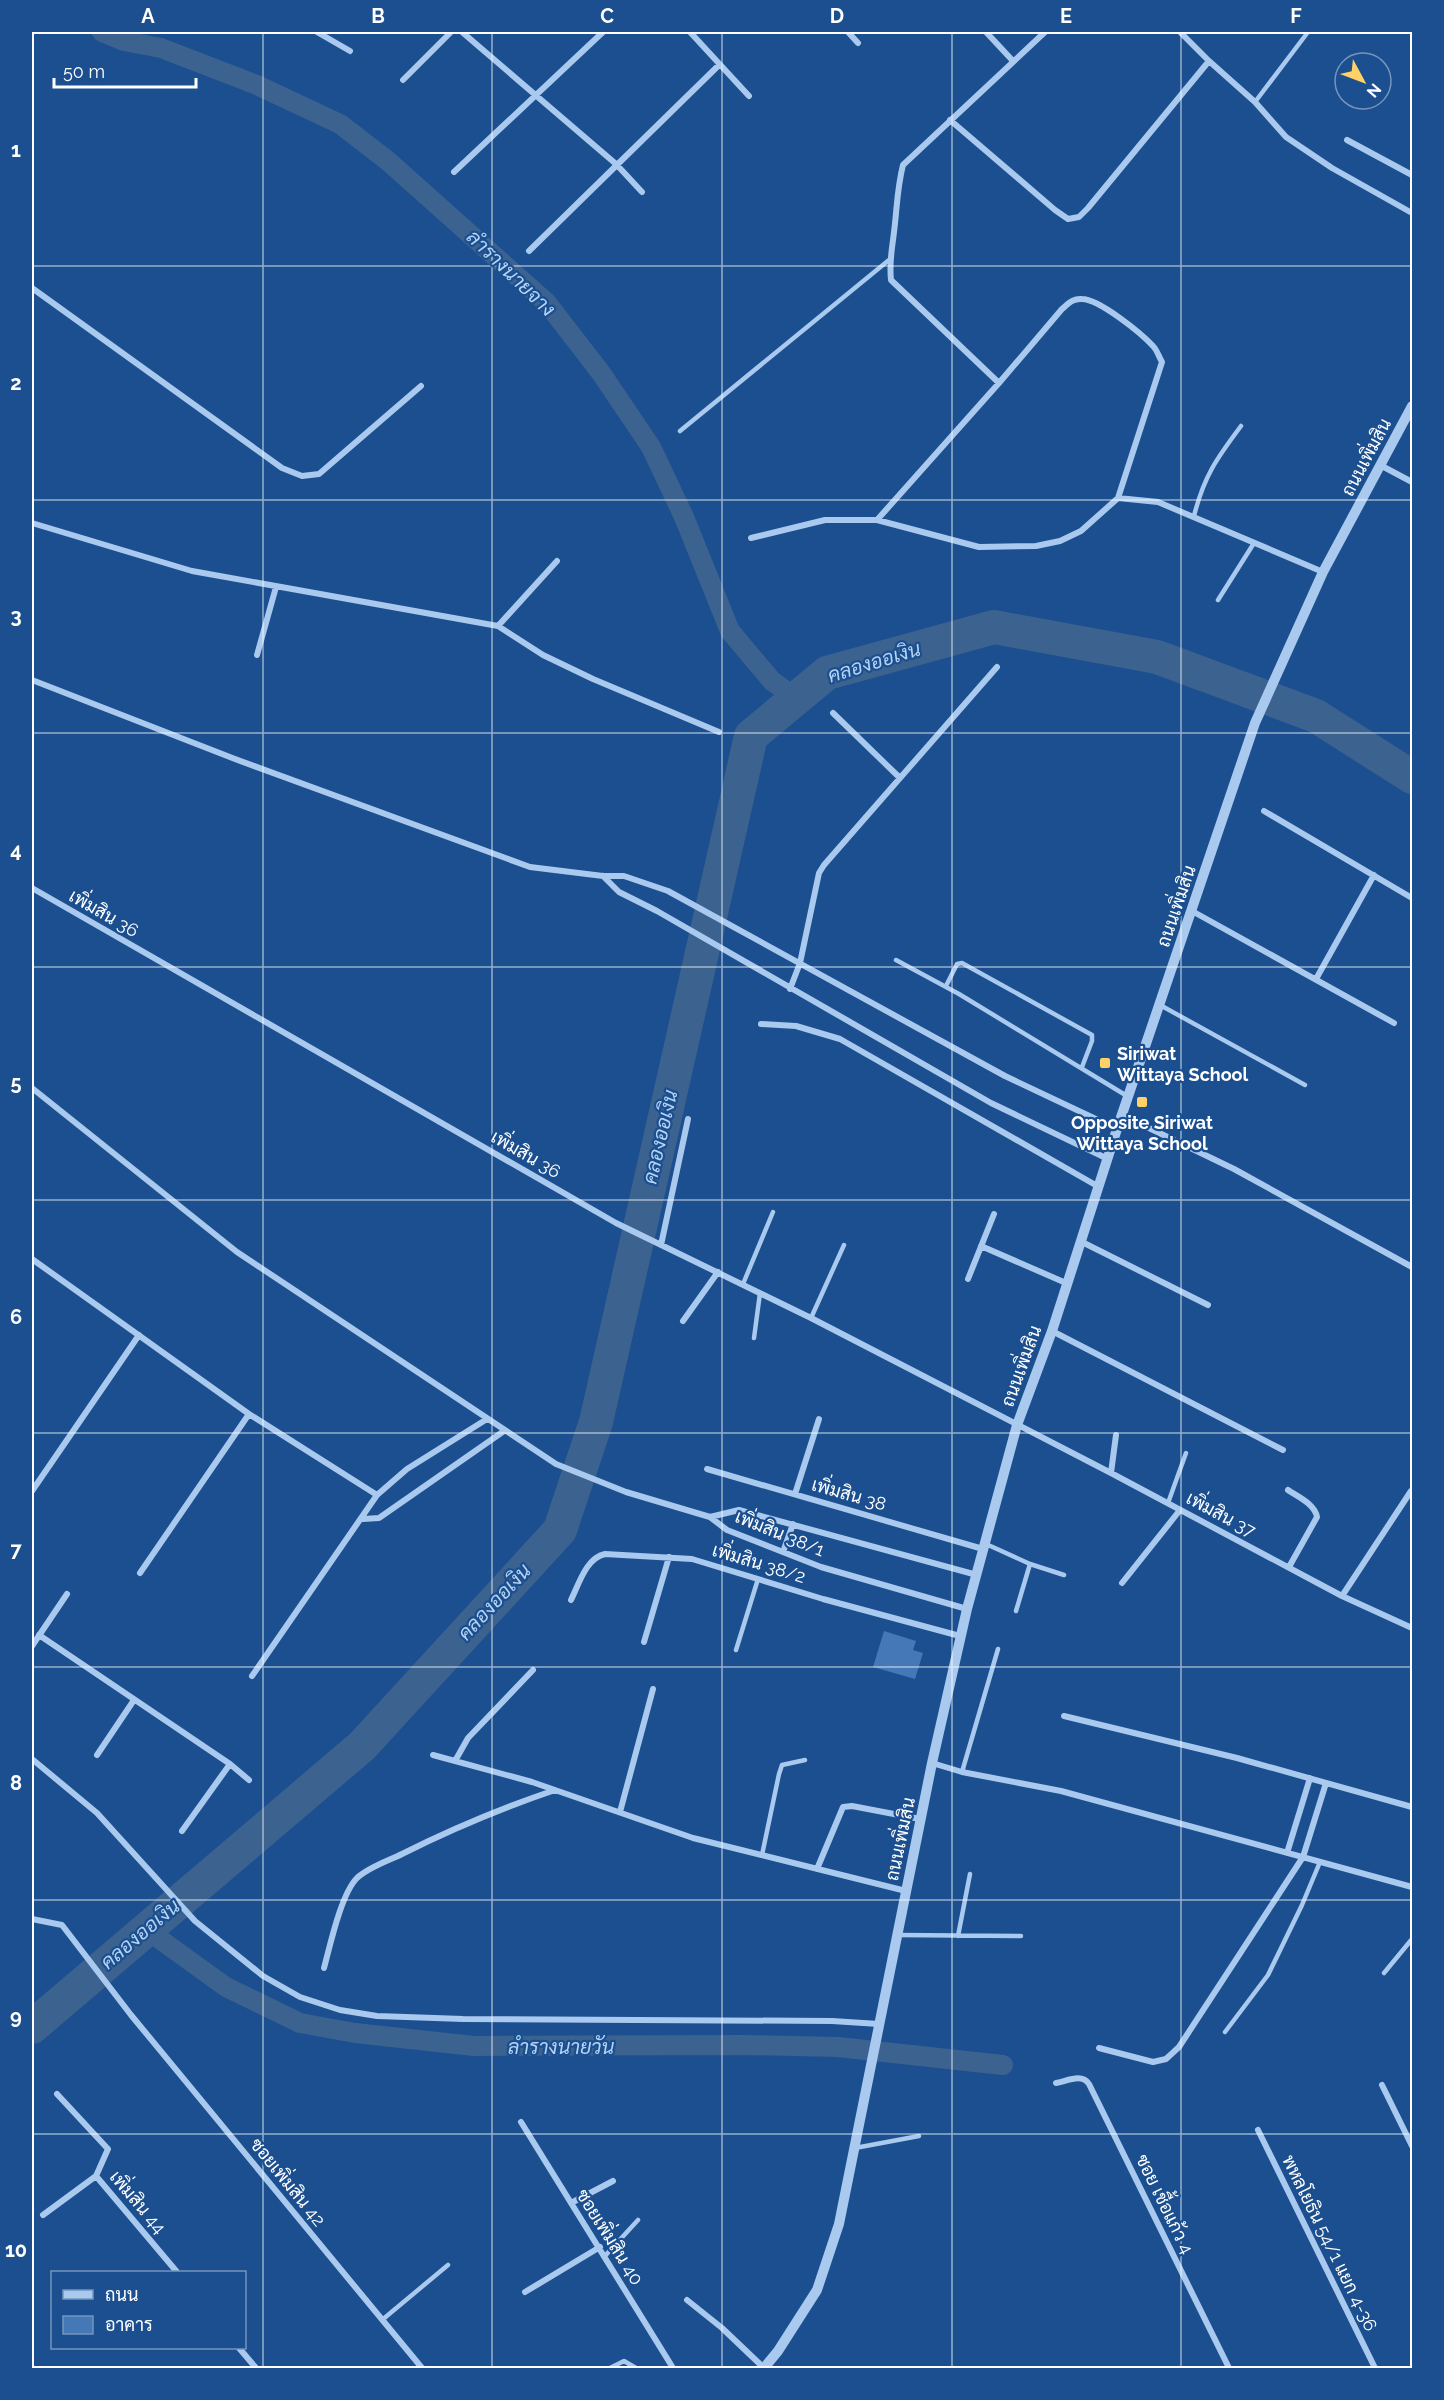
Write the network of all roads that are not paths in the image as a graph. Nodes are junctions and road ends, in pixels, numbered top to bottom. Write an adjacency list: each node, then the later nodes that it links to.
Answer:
1 (317, 32): 12 (street)
2 (451, 32): 16 (street)
3 (462, 32): 17 (street)
4 (603, 32): 17 (street)
5 (690, 32): 15 (street)
6 (848, 32): 11 (street)
7 (986, 32): 13 (street)
8 (1045, 32): 13 (street)
9 (1180, 32): 14 (street)
10 (1308, 32): 19 (lane)
11 (858, 43)
12 (350, 51)
13 (1013, 60): 20 (street)
14 (1209, 61): 19 (street); 20 (street)
15 (719, 65): 18 (street); 22 (street)
16 (403, 80)
17 (536, 93): 22 (street); 23 (street)
18 (749, 96)
19 (1255, 102): 26 (street)
20 (950, 120): 28 (street)
21 (1347, 140): 24 (street)
22 (616, 164): 25 (street); 27 (street)
23 (453, 172)
24 (1413, 175)
25 (642, 192)
26 (1413, 213)
27 (529, 251)
28 (889, 260): 30 (street); 34 (lane)
29 (32, 288): 31 (street)
30 (999, 383): 37 (street); 39 (street)
31 (421, 386)
32 (1413, 406): 35 (street, ถนนเพิ่มสิน)
33 (1241, 426): 38 (lane)
34 (680, 431)
35 (1380, 465): 36 (street); 44 (street, ถนนเพิ่มสิน)
36 (1413, 482)
37 (1119, 498): 38 (street); 39 (street)
38 (1194, 516): 42 (street)
39 (877, 520): 41 (street)
40 (32, 523): 45 (street)
41 (752, 538)
42 (1254, 543): 44 (street); 46 (lane)
43 (557, 561): 47 (street)
44 (1323, 572): 59 (street, ถนนเพิ่มสิน)
45 (276, 587): 47 (street); 48 (street)
46 (1218, 600)
47 (498, 627): 52 (street)
48 (257, 655)
49 (997, 668): 53 (street)
50 (32, 680): 56 (street)
51 (833, 713): 53 (street)
52 (719, 732)
53 (900, 778): 61 (street)
54 (1264, 811): 55 (street)
55 (1374, 875): 58 (street); 62 (street)
56 (603, 876): 61 (street); 64 (street)
57 (32, 888): 80 (street, เพิ่มสิน 36)
58 (1413, 898)
59 (1192, 911): 62 (street); 65 (street, ถนนเพิ่มสิน)
60 (896, 960): 63 (lane)
61 (800, 963): 64 (street); 74 (street)
62 (1316, 979): 66 (street)
63 (946, 986): 68 (lane); 68 (lane)
64 (790, 989): 75 (street)
65 (1160, 1005): 69 (lane); 71 (street, ถนนเพิ่มสิน)
66 (1394, 1023)
67 (761, 1024): 76 (street)
68 (1082, 1067): 71 (lane)
69 (1305, 1086)
70 (32, 1088): 97 (street)
71 (1129, 1097): 72 (street, ถนนเพิ่มสิน)
72 (1122, 1115): 74 (street, ถนนเพิ่มสิน); 84 (street)
73 (688, 1119): 80 (street)
74 (1117, 1129): 75 (street, ถนนเพิ่มสิน)
75 (1108, 1159): 76 (street, ถนนเพิ่มสิน)
76 (1099, 1186): 79 (street, ถนนเพิ่มสิน)
77 (773, 1212): 88 (lane)
78 (994, 1214): 82 (street)
79 (1080, 1241): 87 (street, ถนนเพิ่มสิน); 90 (street)
80 (659, 1244): 85 (street, เพิ่มสิน 36)
81 (844, 1245): 91 (lane)
82 (981, 1246): 86 (street); 87 (street)
83 (32, 1259): 94 (street)
84 (1413, 1267)
85 (718, 1272): 88 (street, เพิ่มสิน 36); 92 (street)
86 (968, 1279)
87 (1066, 1283): 93 (street, ถนนเพิ่มสิน)
88 (743, 1284): 89 (street, เพิ่มสิน 36)
89 (760, 1293): 91 (street, เพิ่มสิน 36); 95 (lane)
90 (1208, 1305)
91 (811, 1318): 99 (street, เพิ่มสิน 36)
92 (683, 1321)
93 (1052, 1331): 99 (street, ถนนเพิ่มสิน); 102 (street)
94 (138, 1335): 96 (street); 107 (street)
95 (754, 1338)
96 (249, 1414): 110 (street); 121 (street)
97 (487, 1419): 100 (street); 110 (street)
98 (819, 1419): 109 (street)
99 (1017, 1425): 105 (street, เพิ่มสิน 37); 116 (street, ถนนเพิ่มสิน)
100 (504, 1431): 113 (street); 114 (street)
101 (1116, 1435): 105 (street)
102 (1283, 1450)
103 (1186, 1453): 111 (lane)
104 (706, 1468): 109 (street, เพิ่มสิน 38)
105 (1111, 1473): 111 (street, เพิ่มสิน 37)
106 (1288, 1490): 120 (street)
107 (32, 1491)
108 (1411, 1491): 127 (street)
109 (795, 1494): 116 (street, เพิ่มสิน 38)
110 (377, 1496): 114 (street)
111 (1167, 1503): 112 (street, เพิ่มสิน 37)
112 (1180, 1510): 120 (street, เพิ่มสิน 37); 125 (street)
113 (710, 1518): 115 (street, เพิ่มสิน 38/1); 117 (street, เพิ่มสิน 38/1)
114 (363, 1519): 139 (street)
115 (793, 1524): 117 (street); 122 (street, เพิ่มสิน 38/1)
116 (983, 1546): 119 (lane); 122 (street, ถนนเพิ่มสิน)
117 (783, 1552): 129 (street, เพิ่มสิน 38/1)
118 (669, 1557): 124 (street, เพิ่มสิน 38/2); 128 (street, เพิ่มสิน 38/2); 134 (street)
119 (1030, 1564): 123 (lane); 130 (lane)
120 (1289, 1567): 127 (street, เพิ่มสิน 37)
121 (140, 1573)
122 (976, 1575): 129 (street, ถนนเพิ่มสิน)
123 (1064, 1575)
124 (758, 1579): 133 (street, เพิ่มสิน 38/2); 137 (lane)
125 (1122, 1583)
126 (67, 1594): 132 (street)
127 (1341, 1596): 131 (street, เพิ่มสิน 37)
128 (571, 1600)
129 (967, 1609): 133 (street, ถนนเพิ่มสิน)
130 (1016, 1611)
131 (1413, 1628)
132 (39, 1635): 135 (street); 141 (street)
133 (960, 1636): 148 (street, ถนนเพิ่มสิน)
134 (644, 1642)
135 (32, 1646)
136 (998, 1649): 150 (lane)
137 (736, 1650)
138 (533, 1670): 146 (street)
139 (252, 1676)
140 (653, 1689): 156 (street)
141 (134, 1700): 143 (street); 149 (street)
142 (1064, 1716): 151 (street)
143 (97, 1755)
144 (433, 1755): 146 (street)
145 (32, 1759): 174 (street)
146 (455, 1761): 154 (street)
147 (805, 1761): 160 (lane)
148 (932, 1763): 150 (street); 157 (street, ถนนเพิ่มสิน)
149 (230, 1764): 152 (street); 158 (street)
150 (962, 1772): 159 (street)
151 (1310, 1778): 153 (street); 159 (street)
152 (249, 1780)
153 (1326, 1783): 155 (street); 161 (street)
154 (555, 1790): 156 (street); 172 (street)
155 (1413, 1807)
156 (620, 1812): 160 (street)
157 (920, 1819): 163 (street); 166 (street, ถนนเพิ่มสิน)
158 (182, 1831)
159 (1287, 1853): 161 (street)
160 (762, 1855): 163 (street)
161 (1303, 1857): 162 (street); 176 (street)
162 (1320, 1862): 165 (street); 175 (lane)
163 (817, 1869): 166 (street)
164 (970, 1874): 169 (lane)
165 (1413, 1887)
166 (906, 1891): 168 (street, ถนนเพิ่มสิน)
167 (32, 1919): 196 (street, ซอยเพิ่มสิน 42)
168 (897, 1935): 169 (lane); 174 (street, ถนนเพิ่มสิน)
169 (958, 1936): 170 (lane)
170 (1021, 1936)
171 (1413, 1939): 173 (lane)
172 (324, 1968)
173 (1384, 1973)
174 (879, 2024): 184 (street, ถนนเพิ่มสิน)
175 (1225, 2032)
176 (1099, 2048)
177 (1056, 2083): 204 (street, ซอย เชื้อแก้ว 4)
178 (1382, 2085): 183 (street)
179 (57, 2094): 185 (street, เพิ่มสิน 44)
180 (521, 2122): 187 (street, ซอยเพิ่มสิน 40)
181 (1258, 2130): 205 (street, พหลโยธิน 54/1 แยก 4-36)
182 (919, 2136): 184 (lane)
183 (1413, 2146)
184 (855, 2148): 203 (street, ถนนเพิ่มสิน)
185 (96, 2176): 188 (street); 193 (street, เพิ่มสิน 44)
186 (612, 2181): 187 (street)
187 (571, 2202): 190 (street, ซอยเพิ่มสิน 40)
188 (43, 2215)
189 (638, 2220): 191 (lane)
190 (600, 2247): 191 (street, ซอยเพิ่มสิน 40); 194 (street)
191 (604, 2257): 202 (street, ซอยเพิ่มสิน 40)
192 (448, 2265): 196 (lane)
193 (176, 2271)
194 (525, 2292)
195 (687, 2300): 203 (street)
196 (382, 2320): 199 (street, ซอยเพิ่มสิน 42)
197 (240, 2349): 198 (street)
198 (256, 2368)
199 (422, 2368)
200 (610, 2368): 201 (lane)
201 (636, 2368)
202 (673, 2368)
203 (764, 2368)
204 (1229, 2368)
205 (1376, 2368)

